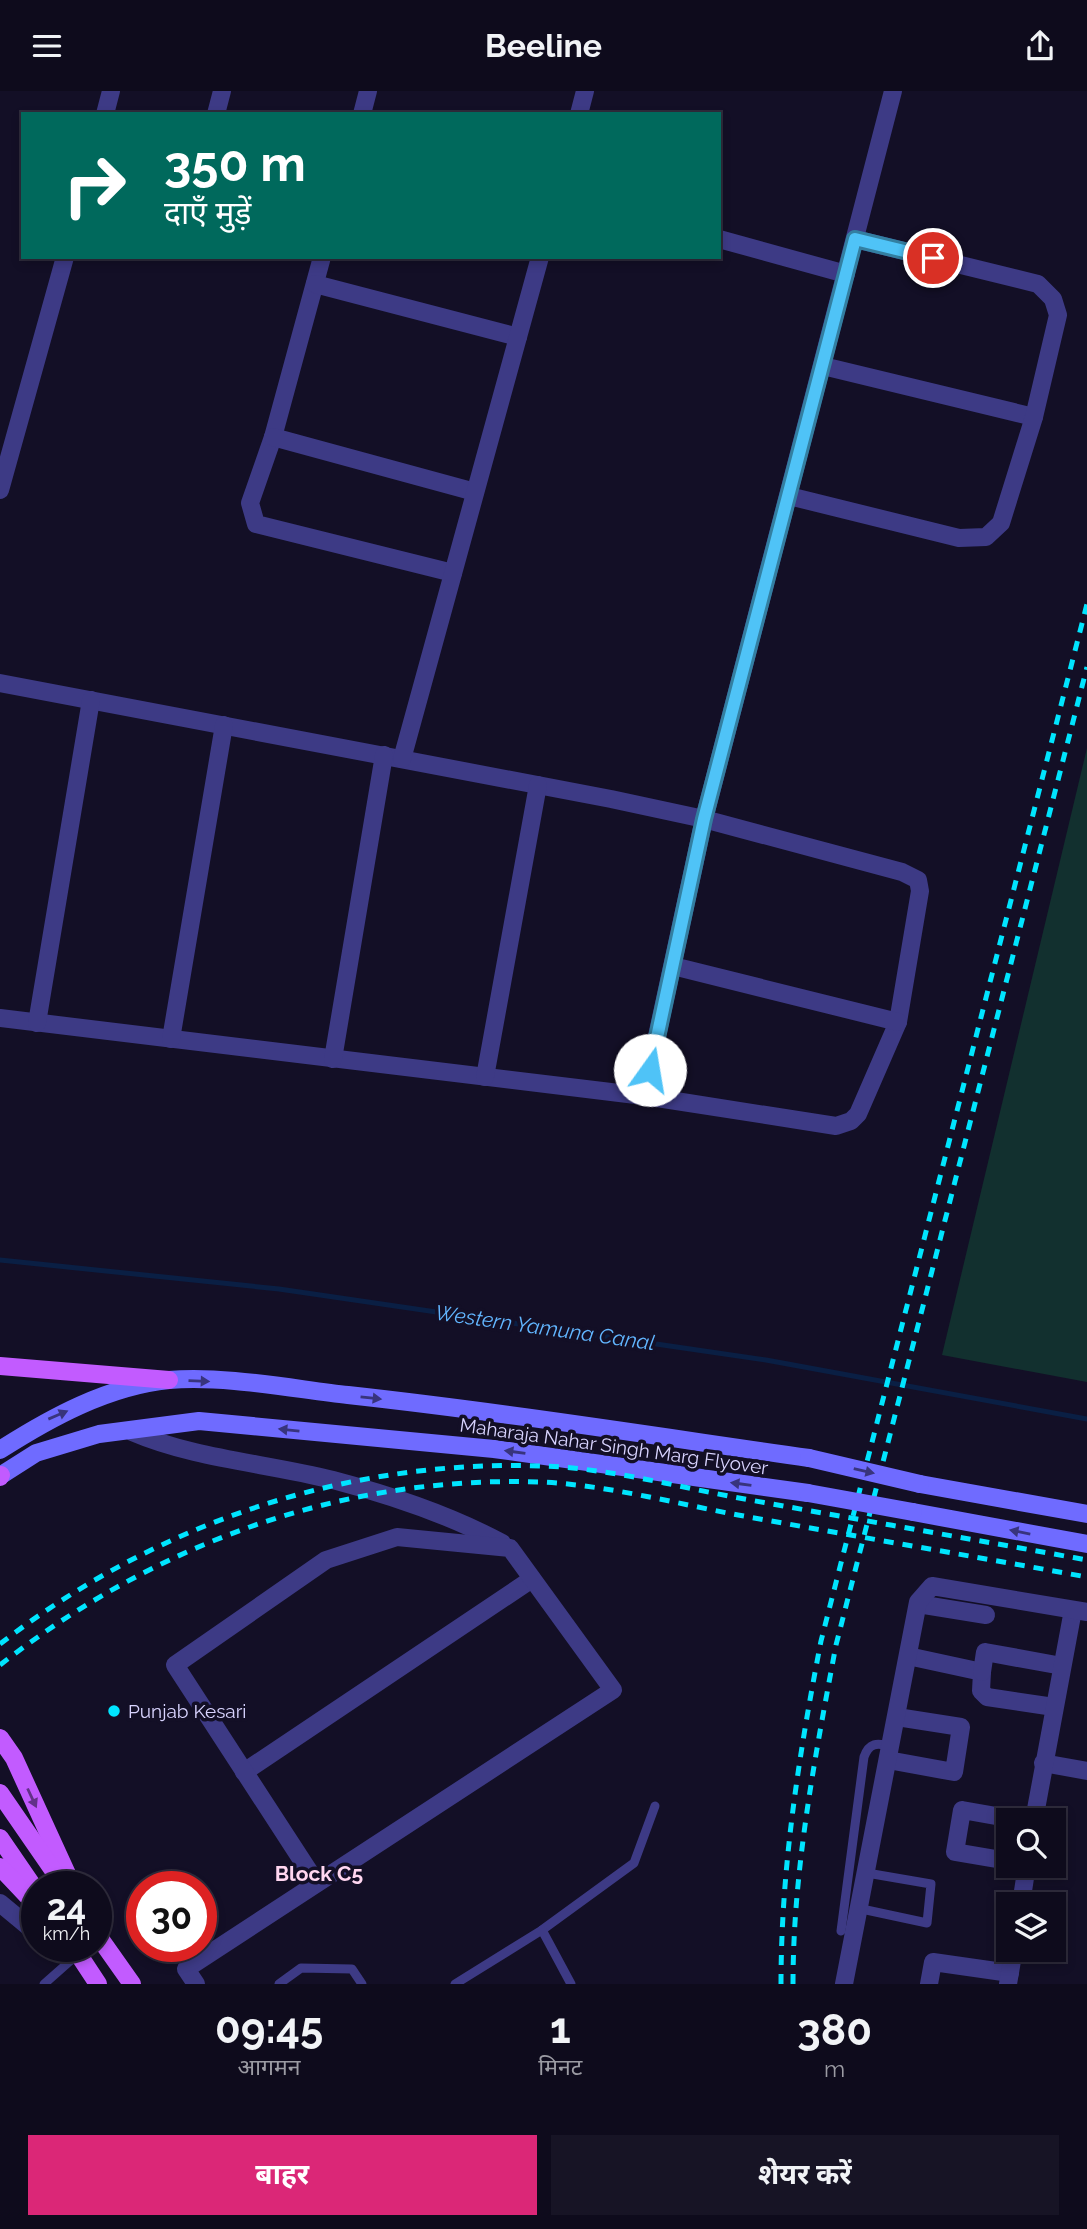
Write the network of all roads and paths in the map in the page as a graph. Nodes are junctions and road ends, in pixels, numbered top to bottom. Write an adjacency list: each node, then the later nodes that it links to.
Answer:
1 (111, 91): 6 (street)
2 (222, 91): 7 (street)
3 (368, 91): 8 (street)
4 (585, 91): 9 (street)
5 (893, 91): 10 (street)
6 (106, 112)
7 (217, 112)
8 (363, 112)
9 (580, 112)
10 (855, 239): 15 (street); 19 (street)
11 (721, 240): 15 (street)
12 (64, 259): 21 (street)
13 (321, 259): 16 (street)
14 (539, 259): 17 (street)
15 (846, 274): 18 (street)
16 (315, 284): 17 (street); 20 (street)
17 (518, 337): 22 (street)
18 (822, 366): 19 (street); 23 (street)
19 (1034, 418): 23 (street)
20 (273, 437): 22 (street); 24 (street)
21 (0, 490)
22 (475, 492): 24 (street)
23 (789, 496): 31 (street)
24 (453, 573): 29 (street)
25 (0, 683): 26 (street)
26 (91, 700): 27 (street); 34 (street)
27 (224, 725): 28 (street); 36 (street)
28 (384, 755): 29 (street); 37 (street)
29 (402, 759): 30 (street)
30 (538, 785): 31 (street); 38 (street)
31 (704, 819): 32 (street); 35 (street)
32 (674, 966): 35 (street); 39 (street)
33 (0, 1018): 34 (street)
34 (37, 1023): 36 (street)
35 (898, 1023): 39 (street)
36 (171, 1039): 37 (street)
37 (332, 1059): 38 (street)
38 (485, 1077): 39 (street)
39 (644, 1096)
40 (0, 1366): 41 (main road)
41 (169, 1380): 43 (main road, Maharaja Nahar Singh Marg Flyover, one-way to 41); 45 (main road, Maharaja Nahar Singh Marg Flyover, one-way to 45, bridge)
42 (132, 1432): 44 (main road, Maharaja Nahar Singh Marg Flyover); 46 (main road, Maharaja Nahar Singh Marg Flyover, one-way to 42, bridge); 47 (street)
43 (0, 1450)
44 (0, 1476)
45 (1087, 1514)
46 (1087, 1544)
47 (510, 1548): 48 (street); 61 (street)
48 (533, 1579): 61 (street); 73 (street)
49 (918, 1604): 50 (street); 51 (street); 52 (street)
50 (1080, 1611): 53 (street)
51 (986, 1615)
52 (908, 1656): 54 (street); 56 (street)
53 (1062, 1666): 54 (street); 55 (street)
54 (982, 1672): 55 (street)
55 (1054, 1707): 59 (street)
56 (897, 1717): 58 (street); 58 (street)
57 (0, 1738): 71 (main road, one-way to 71)
58 (890, 1753): 72 (street); 76 (lane)
59 (1043, 1763): 60 (street); 64 (street)
60 (1087, 1771)
61 (244, 1772): 73 (street)
62 (0, 1793): 70 (main road)
63 (655, 1806): 78 (lane)
64 (1036, 1808)
65 (996, 1816): 67 (street)
66 (0, 1838): 69 (main road)
67 (996, 1859)
68 (0, 1867): 74 (main road)
69 (23, 1871)
70 (53, 1871)
71 (66, 1871)
72 (867, 1873): 76 (street); 76 (lane)
73 (316, 1882): 87 (street)
74 (21, 1889)
75 (0, 1903): 77 (street)
76 (852, 1907): 79 (lane); 92 (street)
77 (21, 1920)
78 (541, 1930): 90 (lane); 91 (lane)
79 (841, 1931)
80 (112, 1956): 86 (main road)
81 (64, 1962): 84 (lane)
82 (83, 1962): 85 (main road)
83 (1009, 1978): 93 (street)
84 (44, 1984)
85 (98, 1984)
86 (132, 1984)
87 (196, 1984)
88 (279, 1984): 89 (lane)
89 (362, 1984)
90 (455, 1984)
91 (571, 1984)
92 (844, 1984)
93 (929, 1984)

